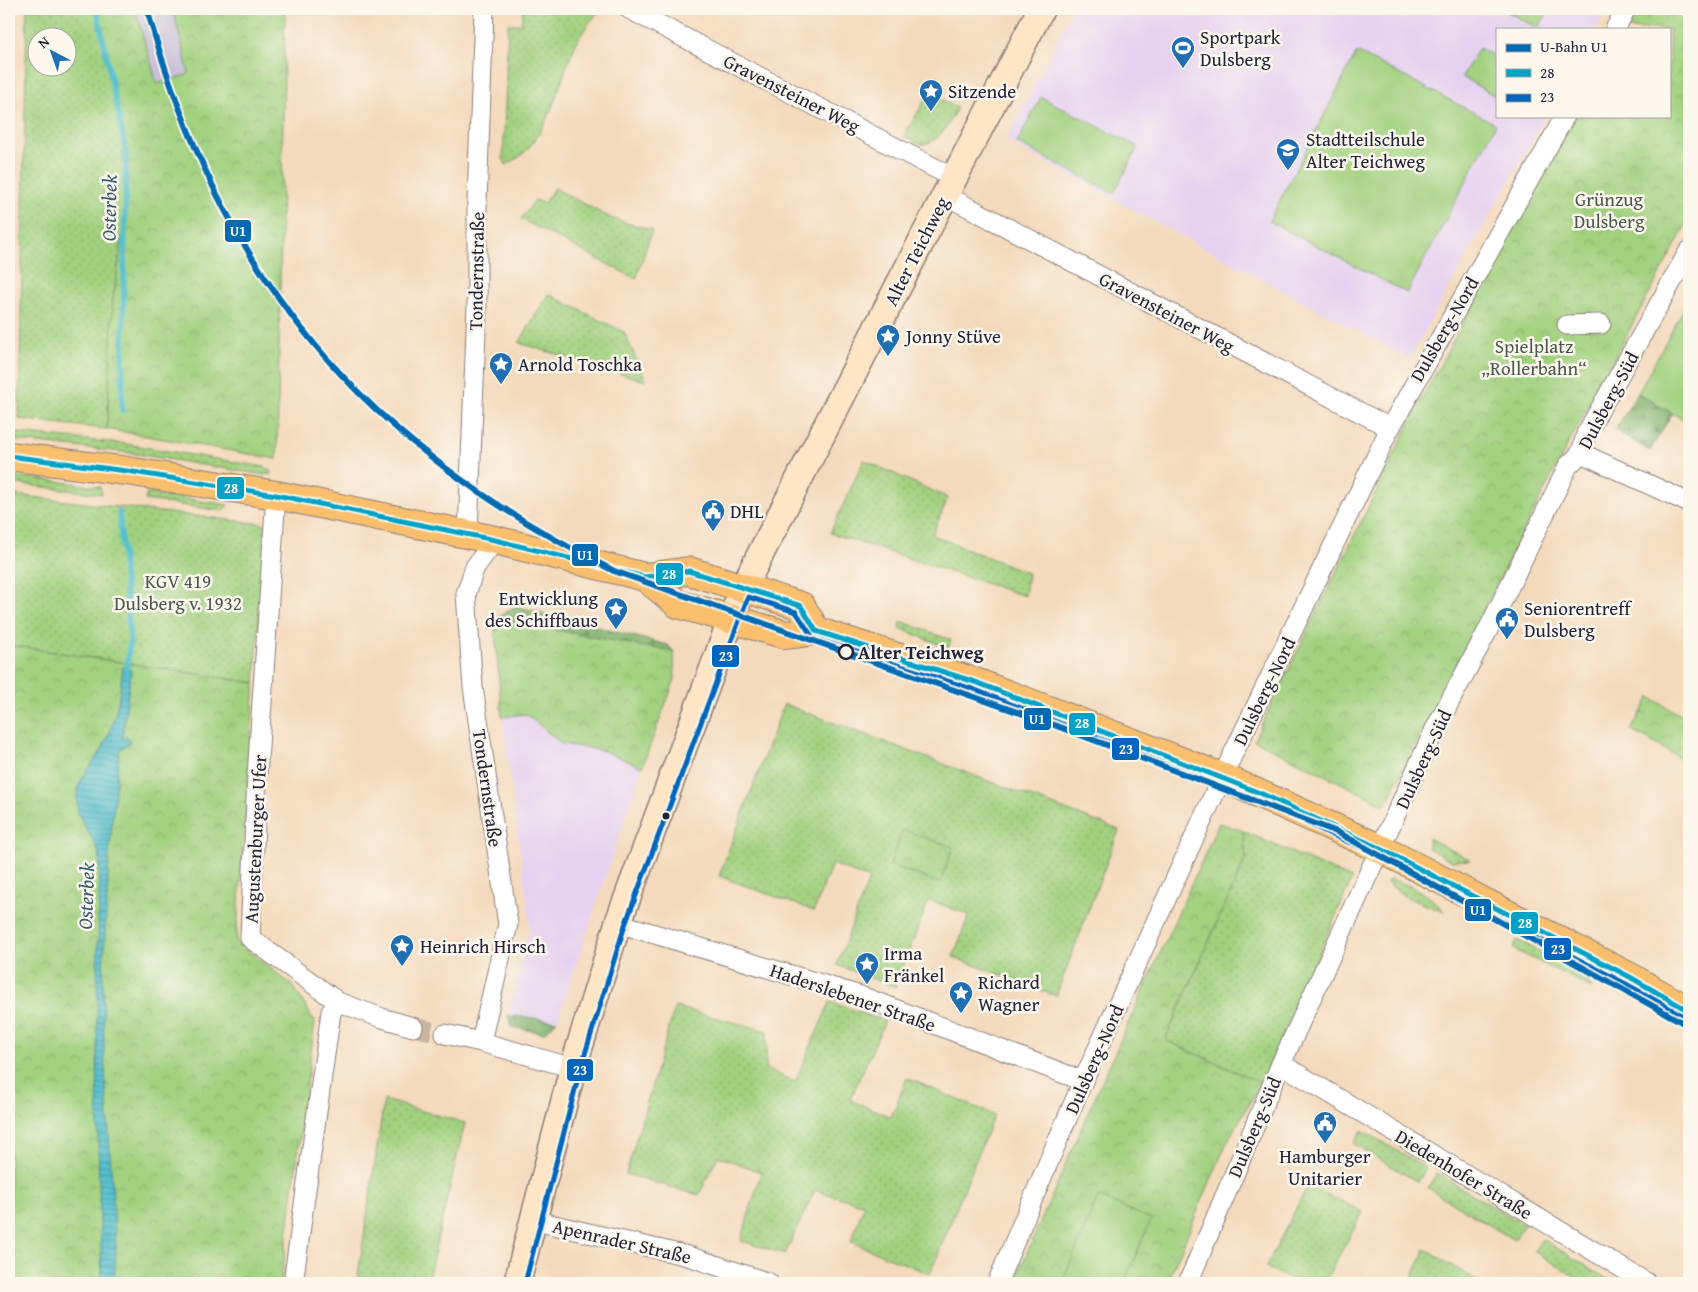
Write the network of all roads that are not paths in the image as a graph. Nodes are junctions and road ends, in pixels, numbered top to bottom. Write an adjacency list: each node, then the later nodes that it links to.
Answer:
1 (484, 9): 16 (street, Tondernstraße)
2 (629, 9): 7 (street, Gravensteiner Weg)
3 (1626, 9): 5 (street)
4 (1039, 10): 7 (street, Alter Teichweg)
5 (1615, 28)
6 (1564, 118): 11 (street, Dulsberg-Nord)
7 (950, 186): 11 (street, Gravensteiner Weg); 19 (street, Alter Teichweg)
8 (1689, 251): 12 (street, Dulsberg-Süd)
9 (1601, 324): 10 (street)
10 (1567, 325)
11 (1390, 428): 22 (street, Dulsberg-Nord)
12 (1581, 453): 15 (street); 23 (street, Dulsberg-Süd)
13 (9, 456): 14 (main road)
14 (276, 496): 16 (main road); 25 (street, Augustenburger Ufer)
15 (1689, 503)
16 (468, 534): 17 (main road)
17 (496, 540): 18 (main road); 29 (street, Tondernstraße)
18 (645, 577): 19 (main road); 20 (main road)
19 (743, 588): 20 (street, Alter Teichweg); 21 (main road)
20 (731, 620): 21 (main road); 24 (street, Alter Teichweg)
21 (816, 631): 22 (main road)
22 (1222, 777): 23 (main road); 32 (street, Dulsberg-Nord)
23 (1381, 849): 26 (main road); 30 (street, Dulsberg-Süd)
24 (618, 923): 31 (street, Alter Teichweg); 32 (street, Haderslebener Straße)
25 (338, 1002): 27 (street); 34 (street)
26 (1689, 1011)
27 (413, 1027)
28 (445, 1034): 29 (street)
29 (481, 1042): 31 (street)
30 (1281, 1064): 38 (street, Dulsberg-Süd); 39 (street, Diedenhofer Straße)
31 (573, 1068): 33 (street, Alter Teichweg)
32 (1083, 1081): 37 (street, Dulsberg-Nord)
33 (532, 1220): 35 (street, Alter Teichweg); 36 (street, Apenrader Straße)
34 (293, 1283)
35 (517, 1283)
36 (769, 1283)
37 (997, 1283)
38 (1188, 1283)
39 (1647, 1283)

